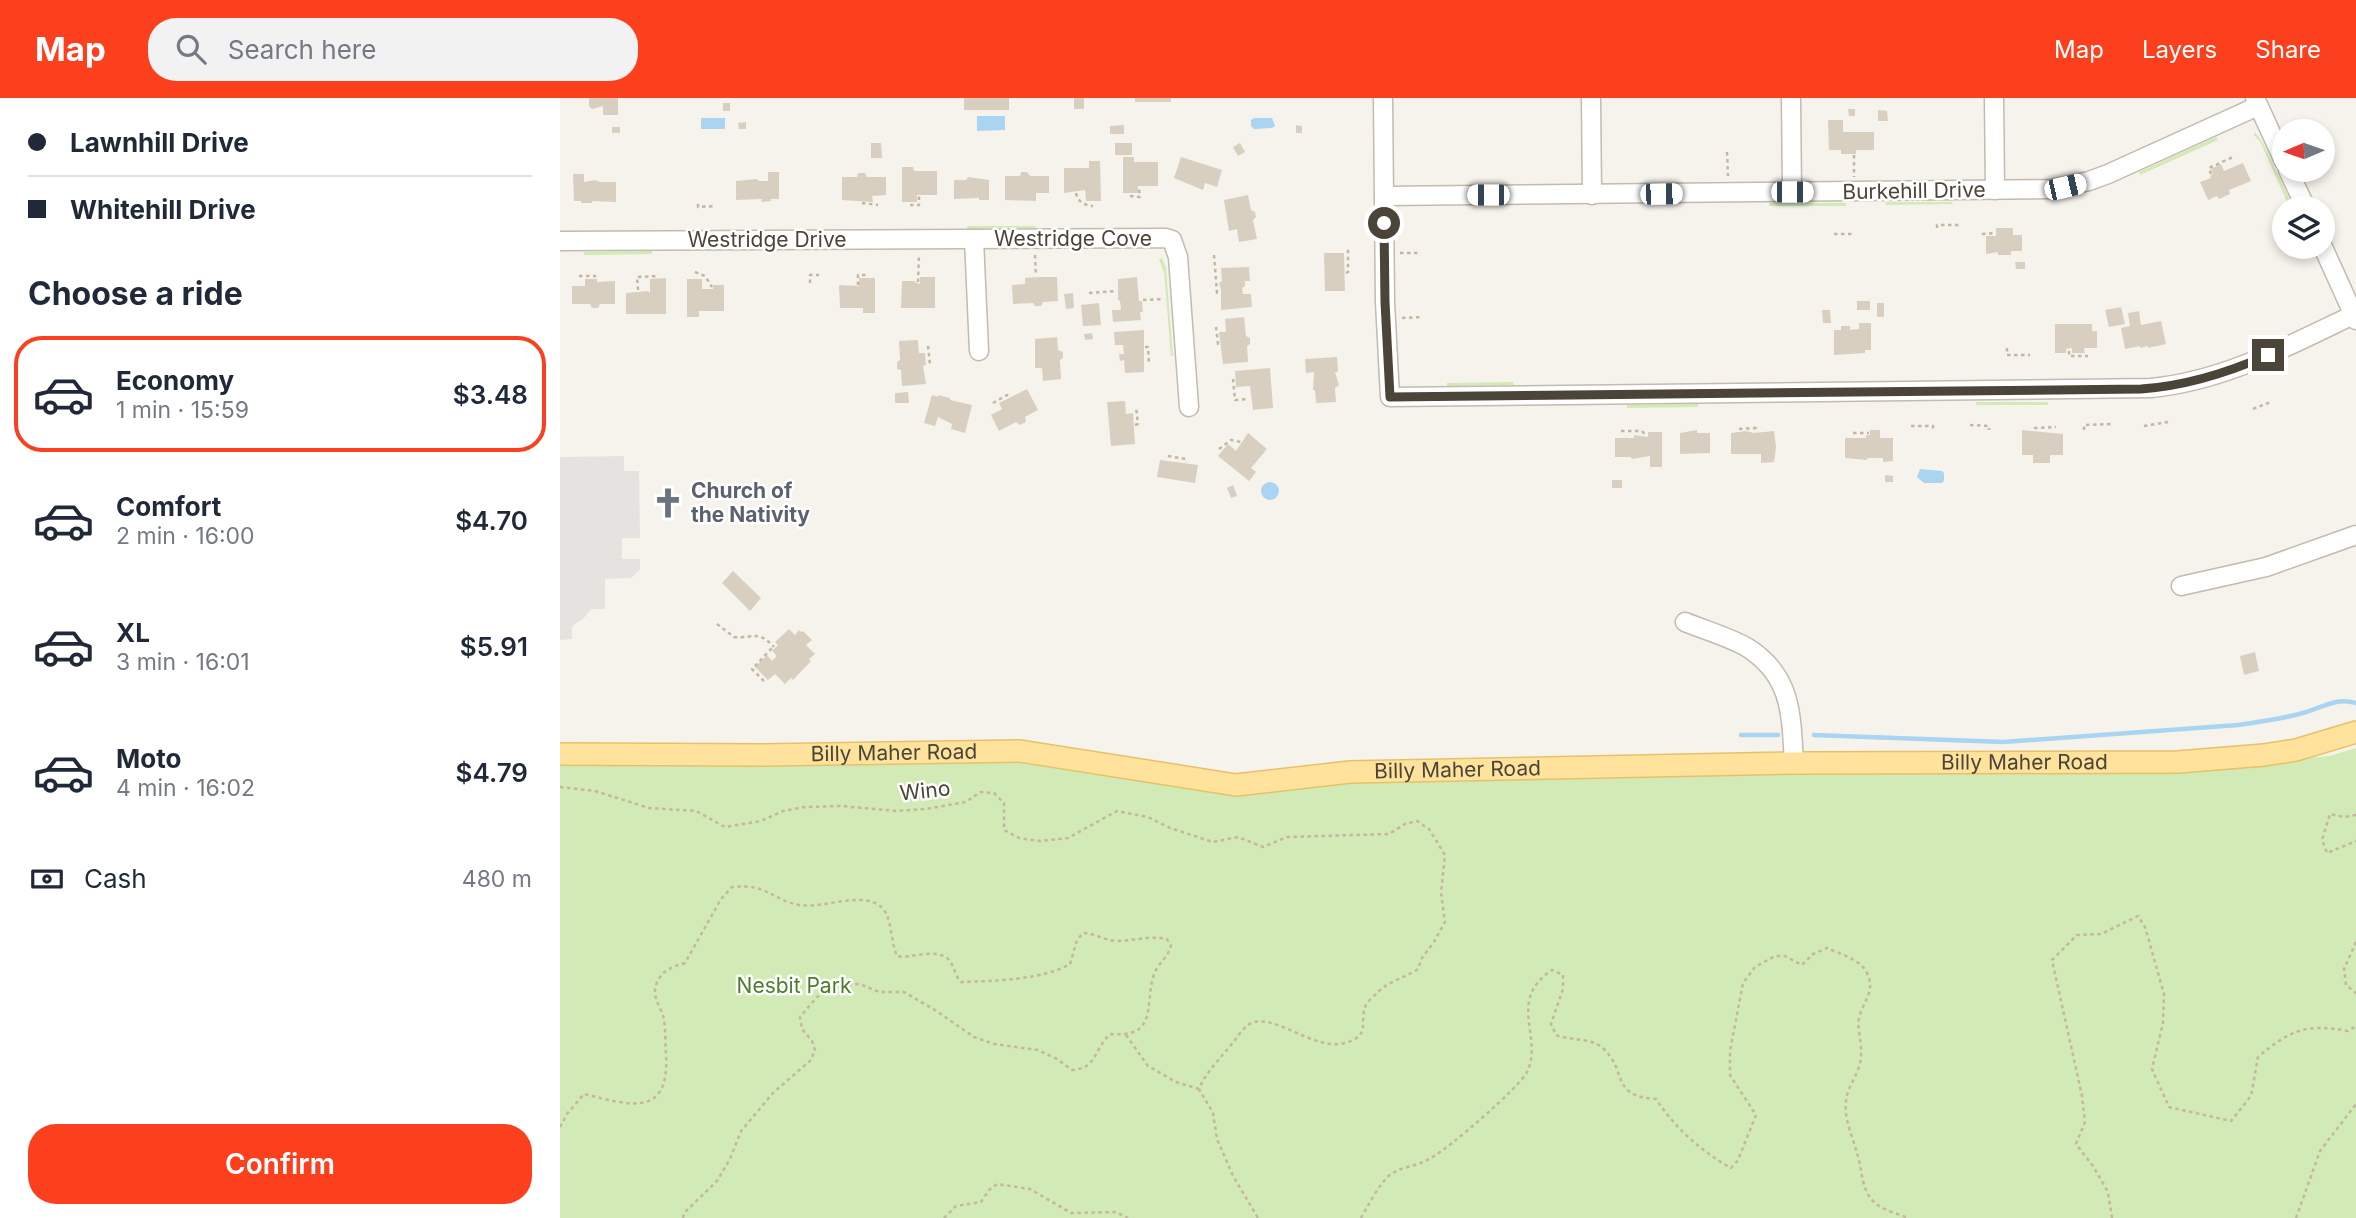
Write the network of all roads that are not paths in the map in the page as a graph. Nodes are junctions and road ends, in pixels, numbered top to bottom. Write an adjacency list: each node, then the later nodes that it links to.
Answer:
1 (1383, 98): 10 (street)
2 (1591, 98): 9 (street)
3 (1791, 98): 8 (street)
4 (1994, 98): 7 (street)
5 (2257, 102): 6 (street); 7 (street, Burkehill Drive)
6 (2272, 135)
7 (1995, 190): 8 (street, Burkehill Drive)
8 (1792, 192): 9 (street, Burkehill Drive)
9 (1592, 195): 10 (street, Burkehill Drive)
10 (1384, 196): 14 (street)
11 (974, 239): 12 (street, Westridge Drive); 15 (street); 16 (street, Westridge Cove)
12 (560, 241)
13 (2328, 259): 14 (street)
14 (2355, 317)
15 (979, 351)
16 (1189, 407)
17 (2356, 535): 18 (street)
18 (2181, 586)
19 (1685, 622): 22 (street)
20 (2356, 732): 22 (main road, Billy Maher Road)
21 (560, 754): 22 (main road, Billy Maher Road)
22 (1794, 763)

